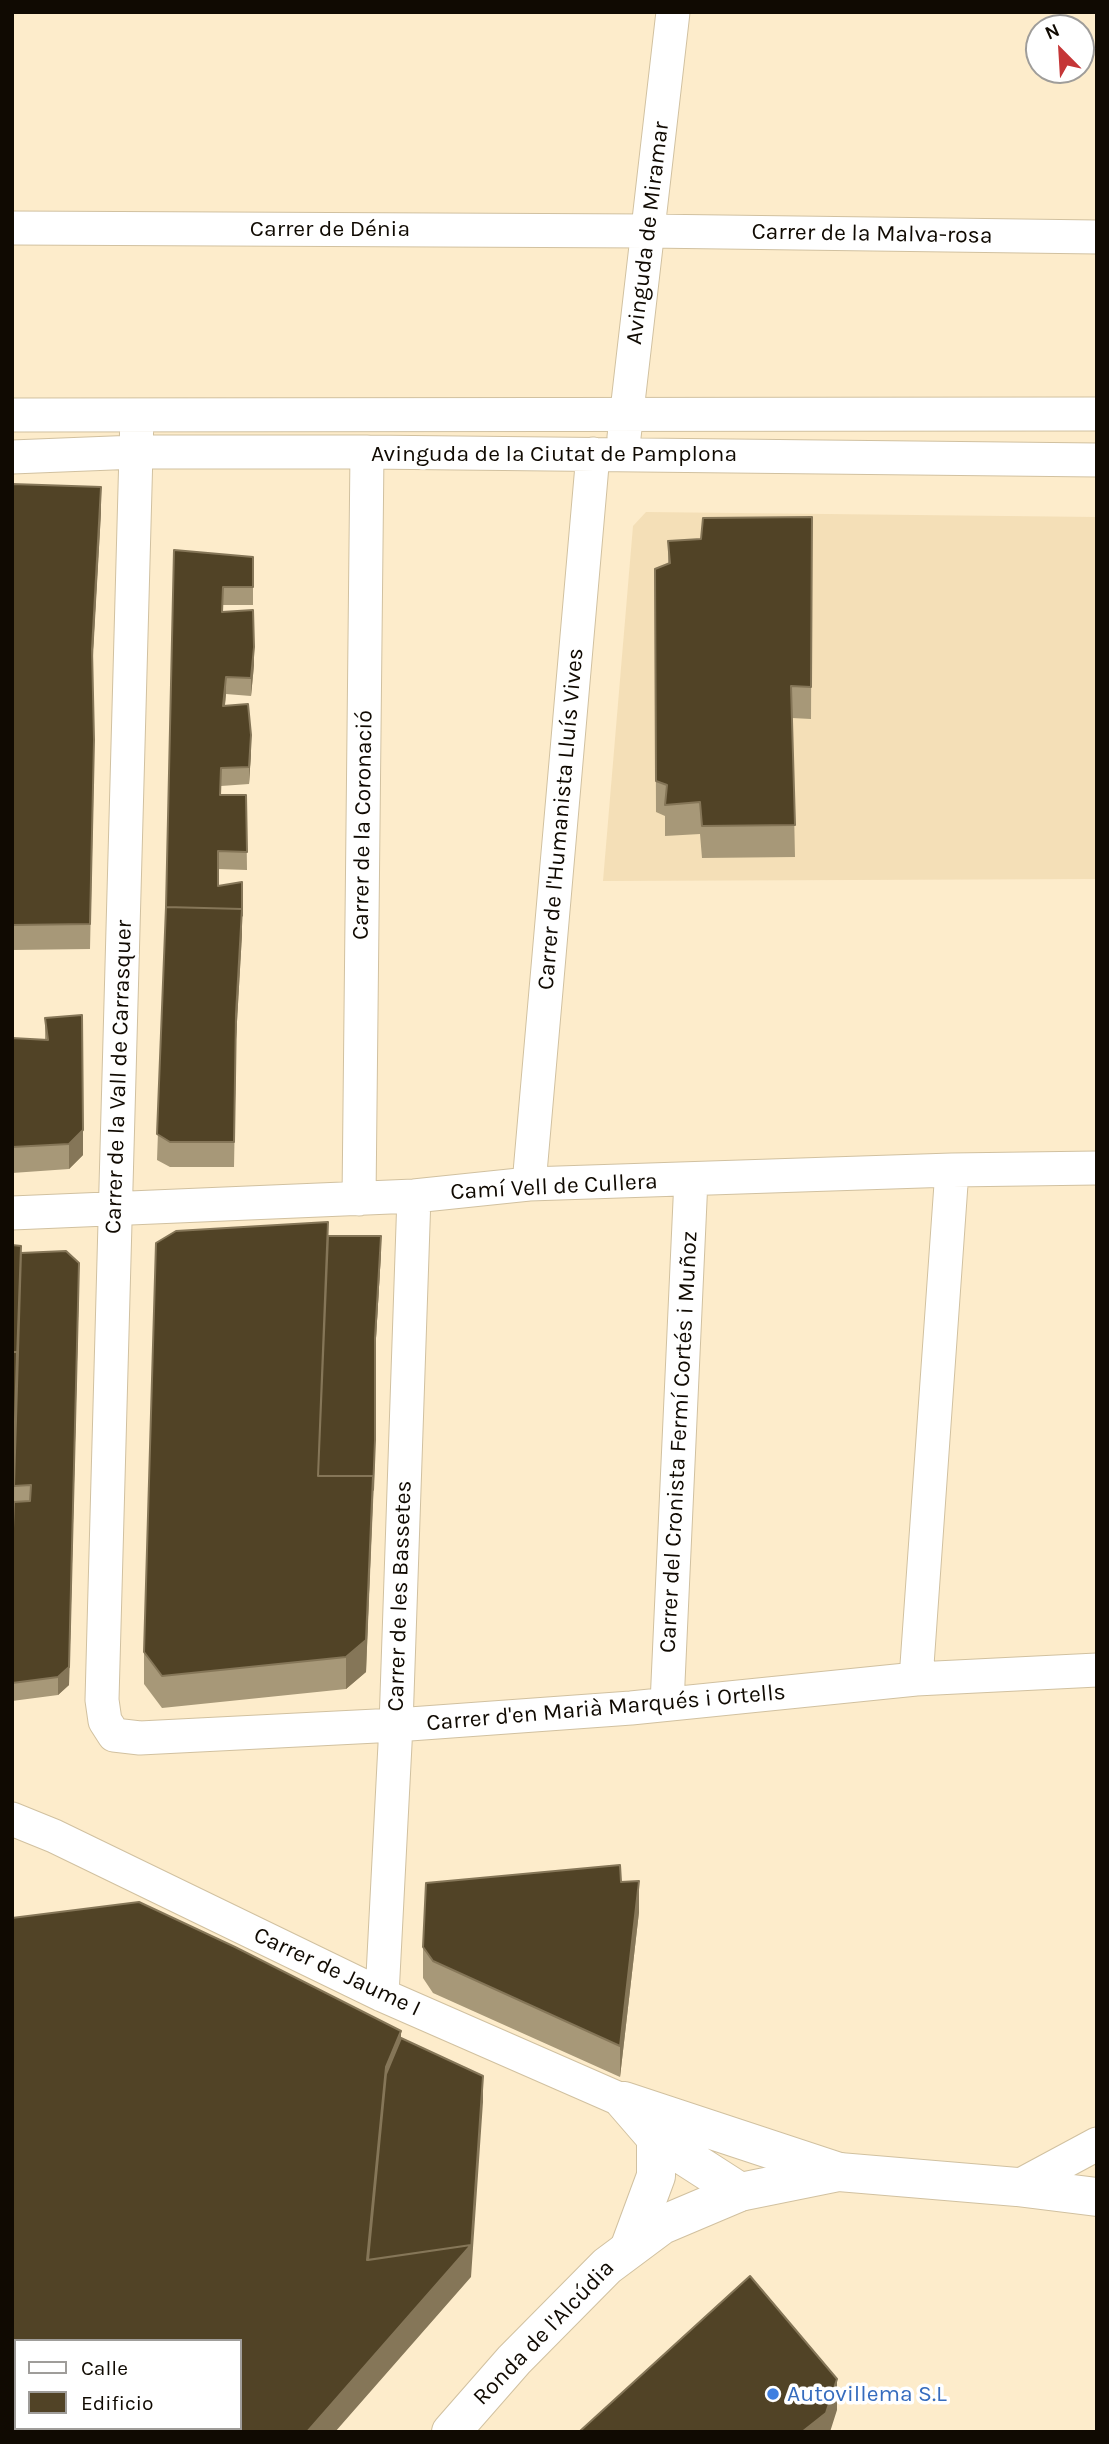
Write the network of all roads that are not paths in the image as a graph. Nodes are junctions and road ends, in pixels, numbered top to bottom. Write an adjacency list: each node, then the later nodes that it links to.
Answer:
1 (673, 12): 3 (street, Avinguda de Miramar)
2 (12, 228): 3 (street, Carrer de Dénia)
3 (648, 231): 4 (street, Carrer de la Malva-rosa); 8 (street, Avinguda de Miramar)
4 (1097, 237)
5 (1097, 414): 8 (street, Avinguda de la Ciutat de Pamplona)
6 (12, 415): 7 (street, Avinguda de la Ciutat de Pamplona)
7 (137, 415): 8 (street, Avinguda de la Ciutat de Pamplona); 9 (street, Carrer de la Vall de Carrasquer)
8 (627, 415): 11 (street, Avinguda de Miramar)
9 (136, 452): 10 (street, Avinguda de la Ciutat de Pamplona); 12 (street, Avinguda de la Ciutat de Pamplona); 20 (street, Carrer de la Vall de Carrasquer)
10 (367, 452): 11 (street, Avinguda de la Ciutat de Pamplona); 19 (street, Carrer de la Coronació)
11 (608, 454): 13 (street, Avinguda de la Ciutat de Pamplona); 17 (street, Carrer de l'Humanista Lluís Vives)
12 (12, 457)
13 (1097, 460)
14 (1097, 1168): 15 (street, Camí Vell de Cullera)
15 (952, 1170): 16 (street, Camí Vell de Cullera); 23 (street)
16 (691, 1179): 17 (street, Camí Vell de Cullera); 24 (street, Carrer del Cronista Fermí Cortés i Muñoz)
17 (529, 1184): 18 (street, Camí Vell de Cullera)
18 (414, 1196): 19 (street, Camí Vell de Cullera); 25 (street, Carrer de les Bassetes)
19 (359, 1199): 20 (street, Camí Vell de Cullera)
20 (115, 1209): 21 (street, Camí Vell de Cullera); 26 (street, Carrer de la Vall de Carrasquer)
21 (12, 1213)
22 (1097, 1670): 23 (street, Carrer d'en Marià Marqués i Ortells)
23 (916, 1679): 24 (street, Carrer d'en Marià Marqués i Ortells)
24 (667, 1704): 25 (street, Carrer d'en Marià Marqués i Ortells)
25 (396, 1725): 26 (street, Carrer d'en Marià Marqués i Ortells); 30 (street, Carrer de les Bassetes)
26 (114, 1735)
27 (12, 1811): 29 (street, Carrer de Jaume I)
28 (12, 1819): 29 (street, Carrer de Jaume I)
29 (54, 1836): 30 (street, Carrer de Jaume I)
30 (382, 1995): 31 (street, Carrer de Jaume I)
31 (624, 2101): 32 (main road, Carrer de Jaume I); 34 (main road, Carrer de Jaume I)
32 (656, 2137): 36 (main road, Carrer de Jaume I); 38 (main road)
33 (1097, 2144): 35 (street)
34 (839, 2172): 35 (main road); 36 (main road, Ronda de l'Alcúdia)
35 (1017, 2187): 37 (main road)
36 (740, 2192): 38 (main road, Ronda de l'Alcúdia)
37 (1097, 2197)
38 (629, 2249): 39 (main road, Ronda de l'Alcúdia)
39 (451, 2432)

